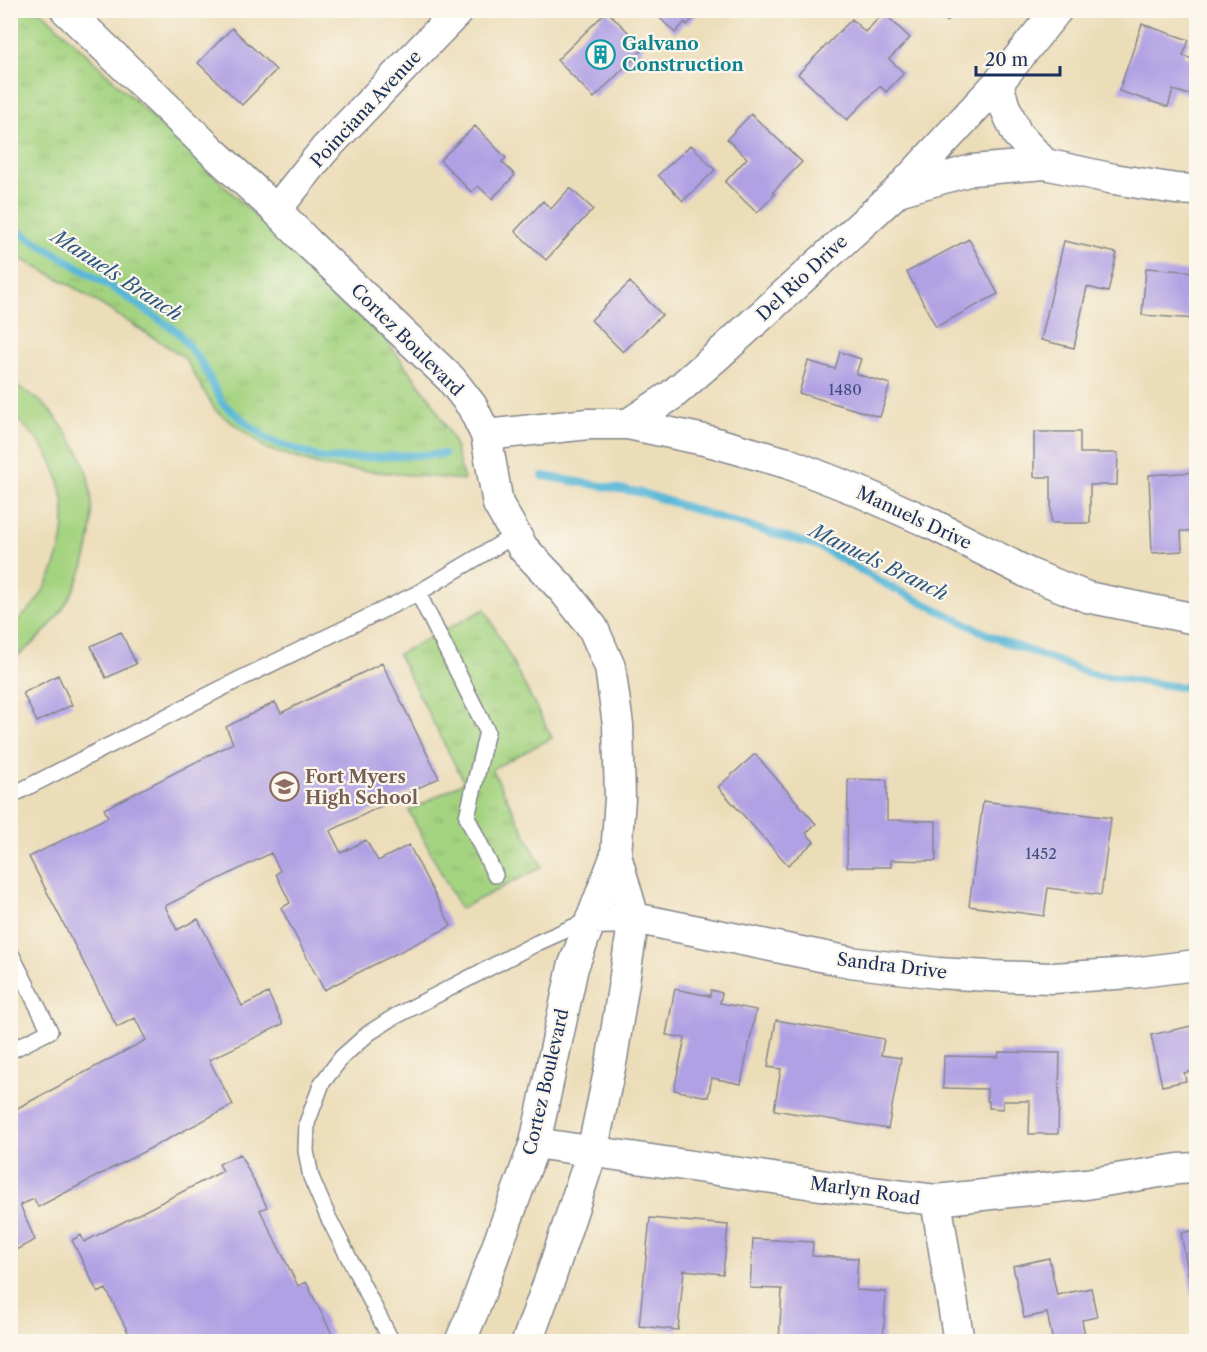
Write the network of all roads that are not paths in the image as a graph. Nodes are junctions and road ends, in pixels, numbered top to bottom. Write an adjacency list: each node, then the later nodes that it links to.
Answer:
1 (66, 10): 8 (street, Cortez Boulevard)
2 (459, 10): 8 (street, Poinciana Avenue)
3 (1057, 10): 4 (street, Del Rio Drive)
4 (998, 83): 5 (street); 6 (street, Del Rio Drive)
5 (1045, 164): 6 (street); 7 (street)
6 (898, 190): 9 (street, Del Rio Drive)
7 (1197, 190)
8 (276, 210): 10 (street, Cortez Boulevard)
9 (628, 424): 10 (street); 13 (street, Manuels Drive)
10 (486, 435): 11 (street, Cortez Boulevard)
11 (515, 535): 12 (lane); 15 (street, Cortez Boulevard)
12 (418, 592): 14 (lane); 16 (lane)
13 (1197, 619)
14 (10, 796)
15 (616, 855): 17 (street, Cortez Boulevard); 18 (street, Cortez Boulevard)
16 (495, 875)
17 (634, 918): 18 (street, Sandra Drive); 20 (street, Sandra Drive); 23 (street, Cortez Boulevard)
18 (591, 919): 22 (street, Cortez Boulevard); 26 (lane)
19 (10, 952): 21 (lane)
20 (1197, 965)
21 (10, 1051)
22 (535, 1143): 23 (street, Marlyn Road); 27 (street, Cortez Boulevard)
23 (592, 1152): 25 (street, Marlyn Road); 28 (street, Cortez Boulevard)
24 (1197, 1168): 25 (street, Marlyn Road)
25 (936, 1200): 29 (street)
26 (392, 1341)
27 (460, 1341)
28 (527, 1341)
29 (959, 1341)

